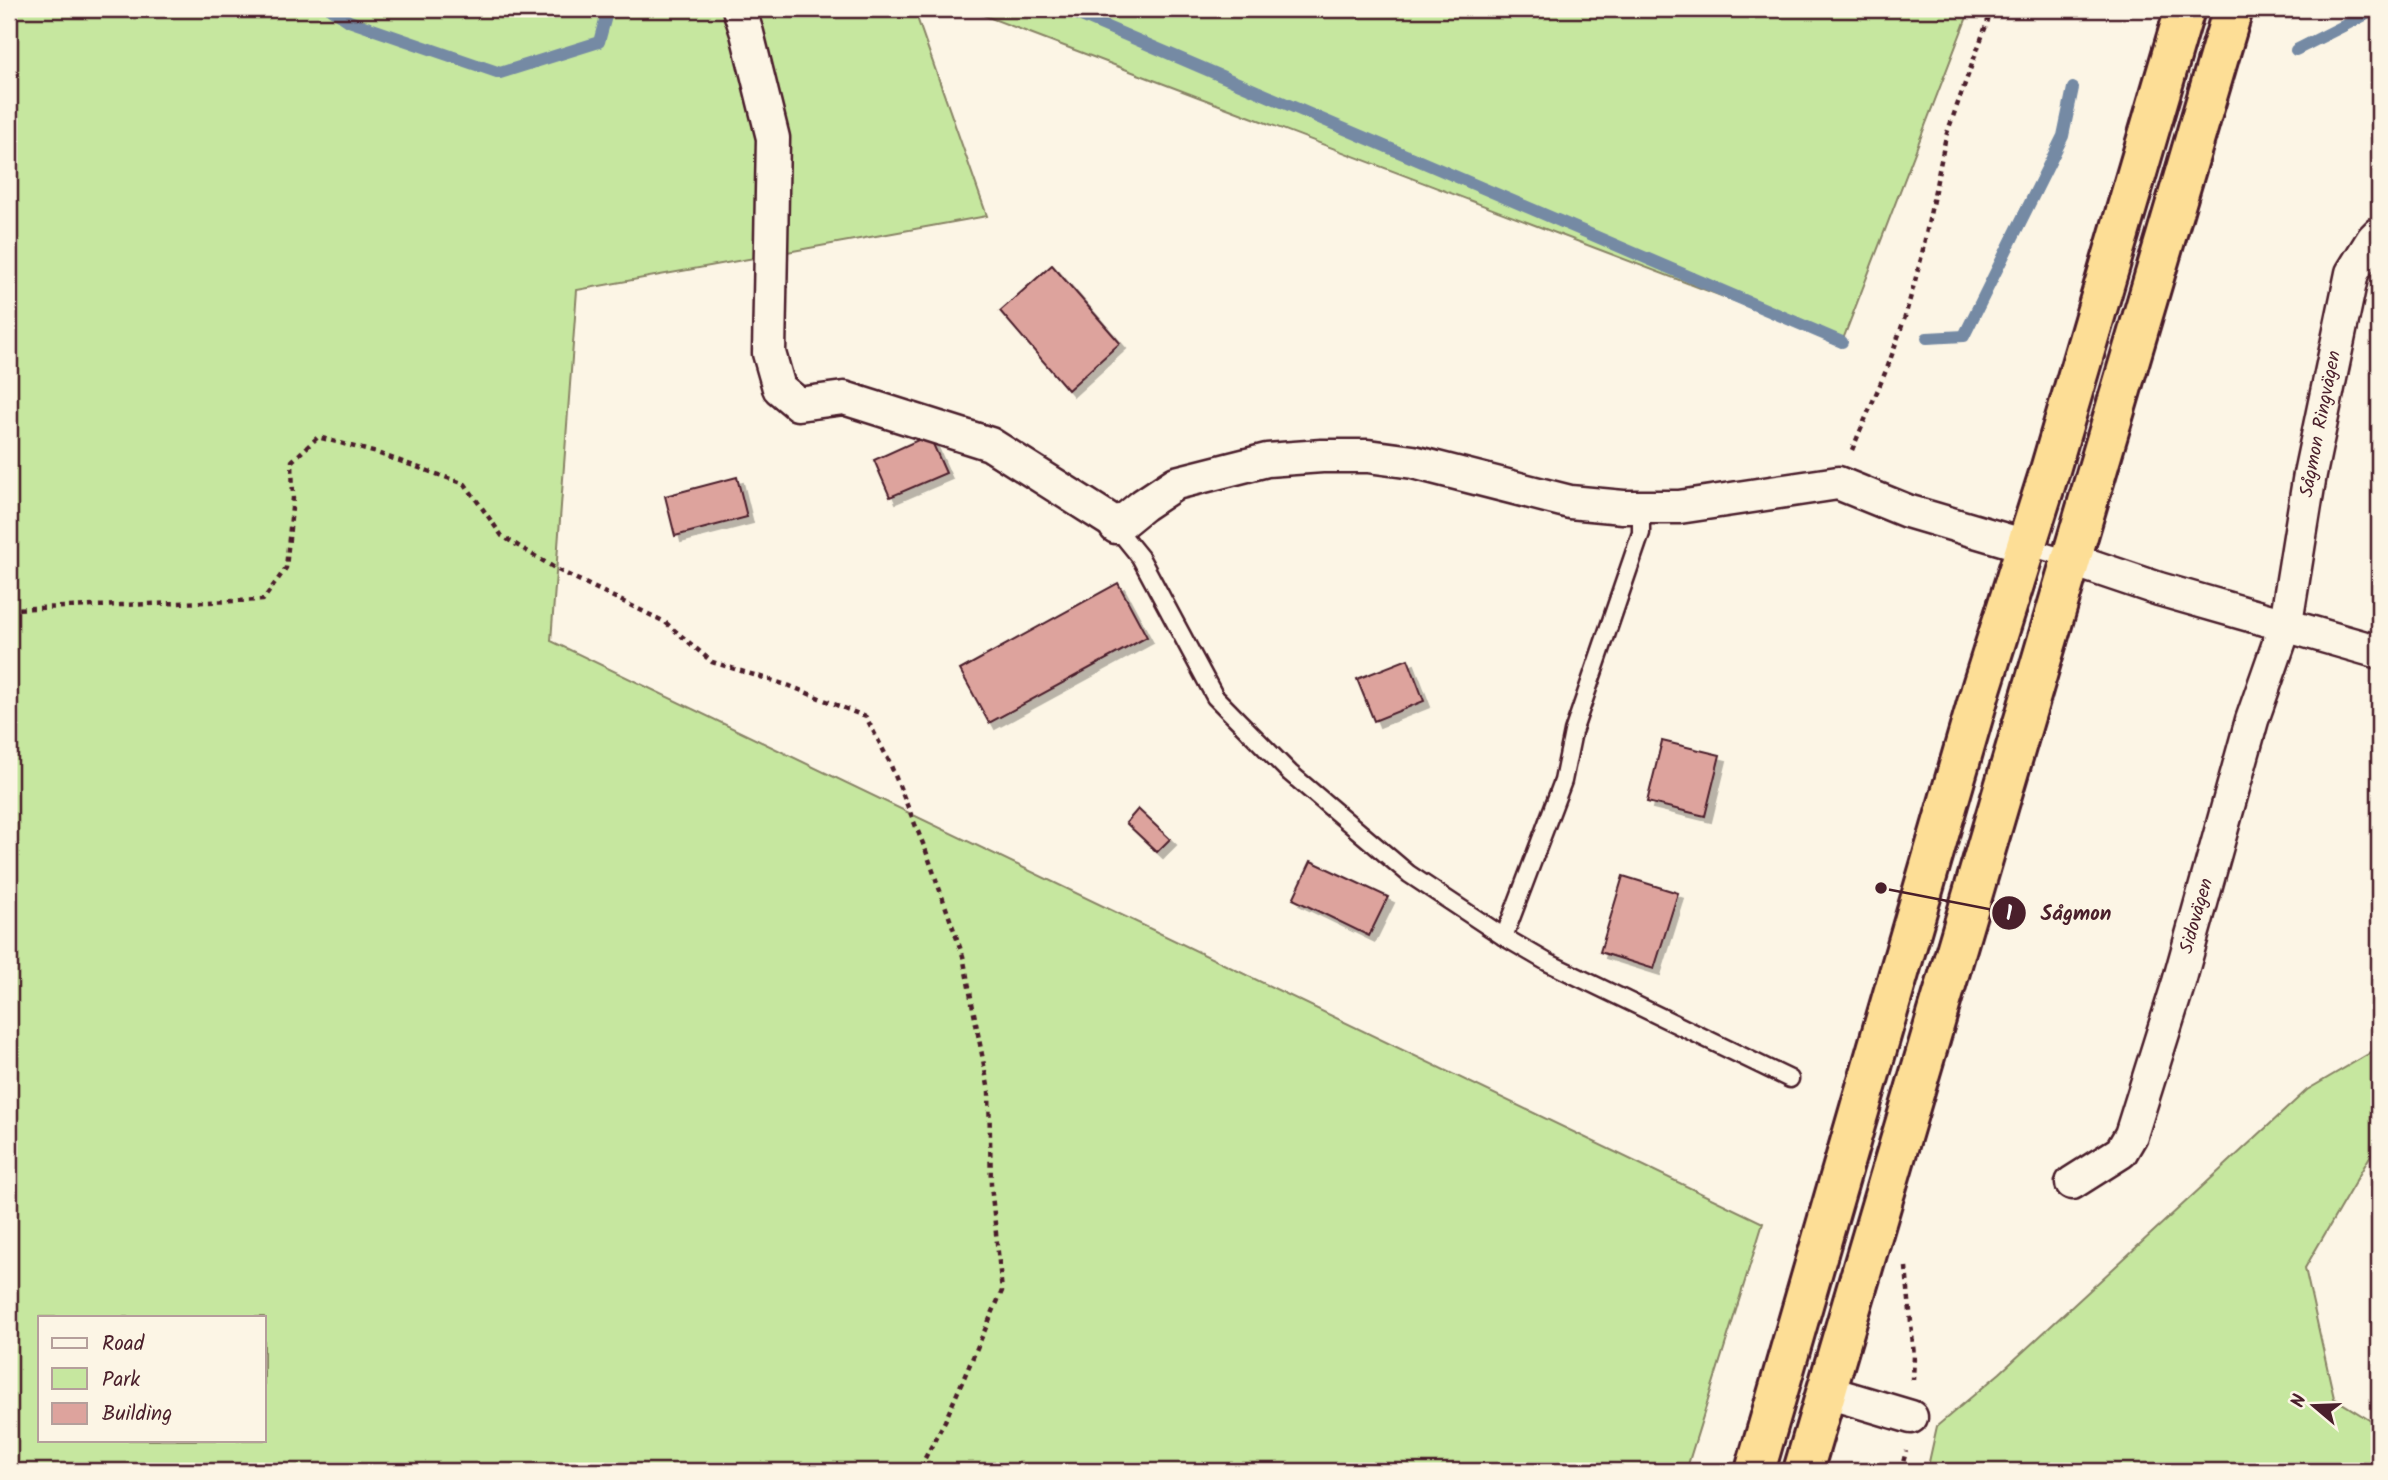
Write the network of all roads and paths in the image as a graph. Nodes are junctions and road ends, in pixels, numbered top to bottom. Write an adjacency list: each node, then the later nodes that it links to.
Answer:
1 (739, 9): 8 (street)
2 (1992, 9): 6 (path)
3 (2185, 9): 9 (highway)
4 (2233, 9): 10 (highway)
5 (2379, 233): 12 (street, Sågmon Ringvägen)
6 (1838, 483): 7 (street); 9 (street)
7 (1641, 507): 8 (street); 14 (lane)
8 (1113, 524): 14 (lane)
9 (2026, 546): 10 (lane); 20 (highway)
10 (2073, 560): 12 (street); 17 (highway)
11 (9, 609): 19 (path)
12 (2286, 624): 13 (street); 16 (street, Sidovägen)
13 (2379, 652)
14 (1504, 937): 15 (lane)
15 (1790, 1079)
16 (2072, 1183)
17 (1827, 1392): 18 (street); 21 (highway)
18 (1911, 1417)
19 (918, 1471)
20 (1755, 1471)
21 (1803, 1471)

